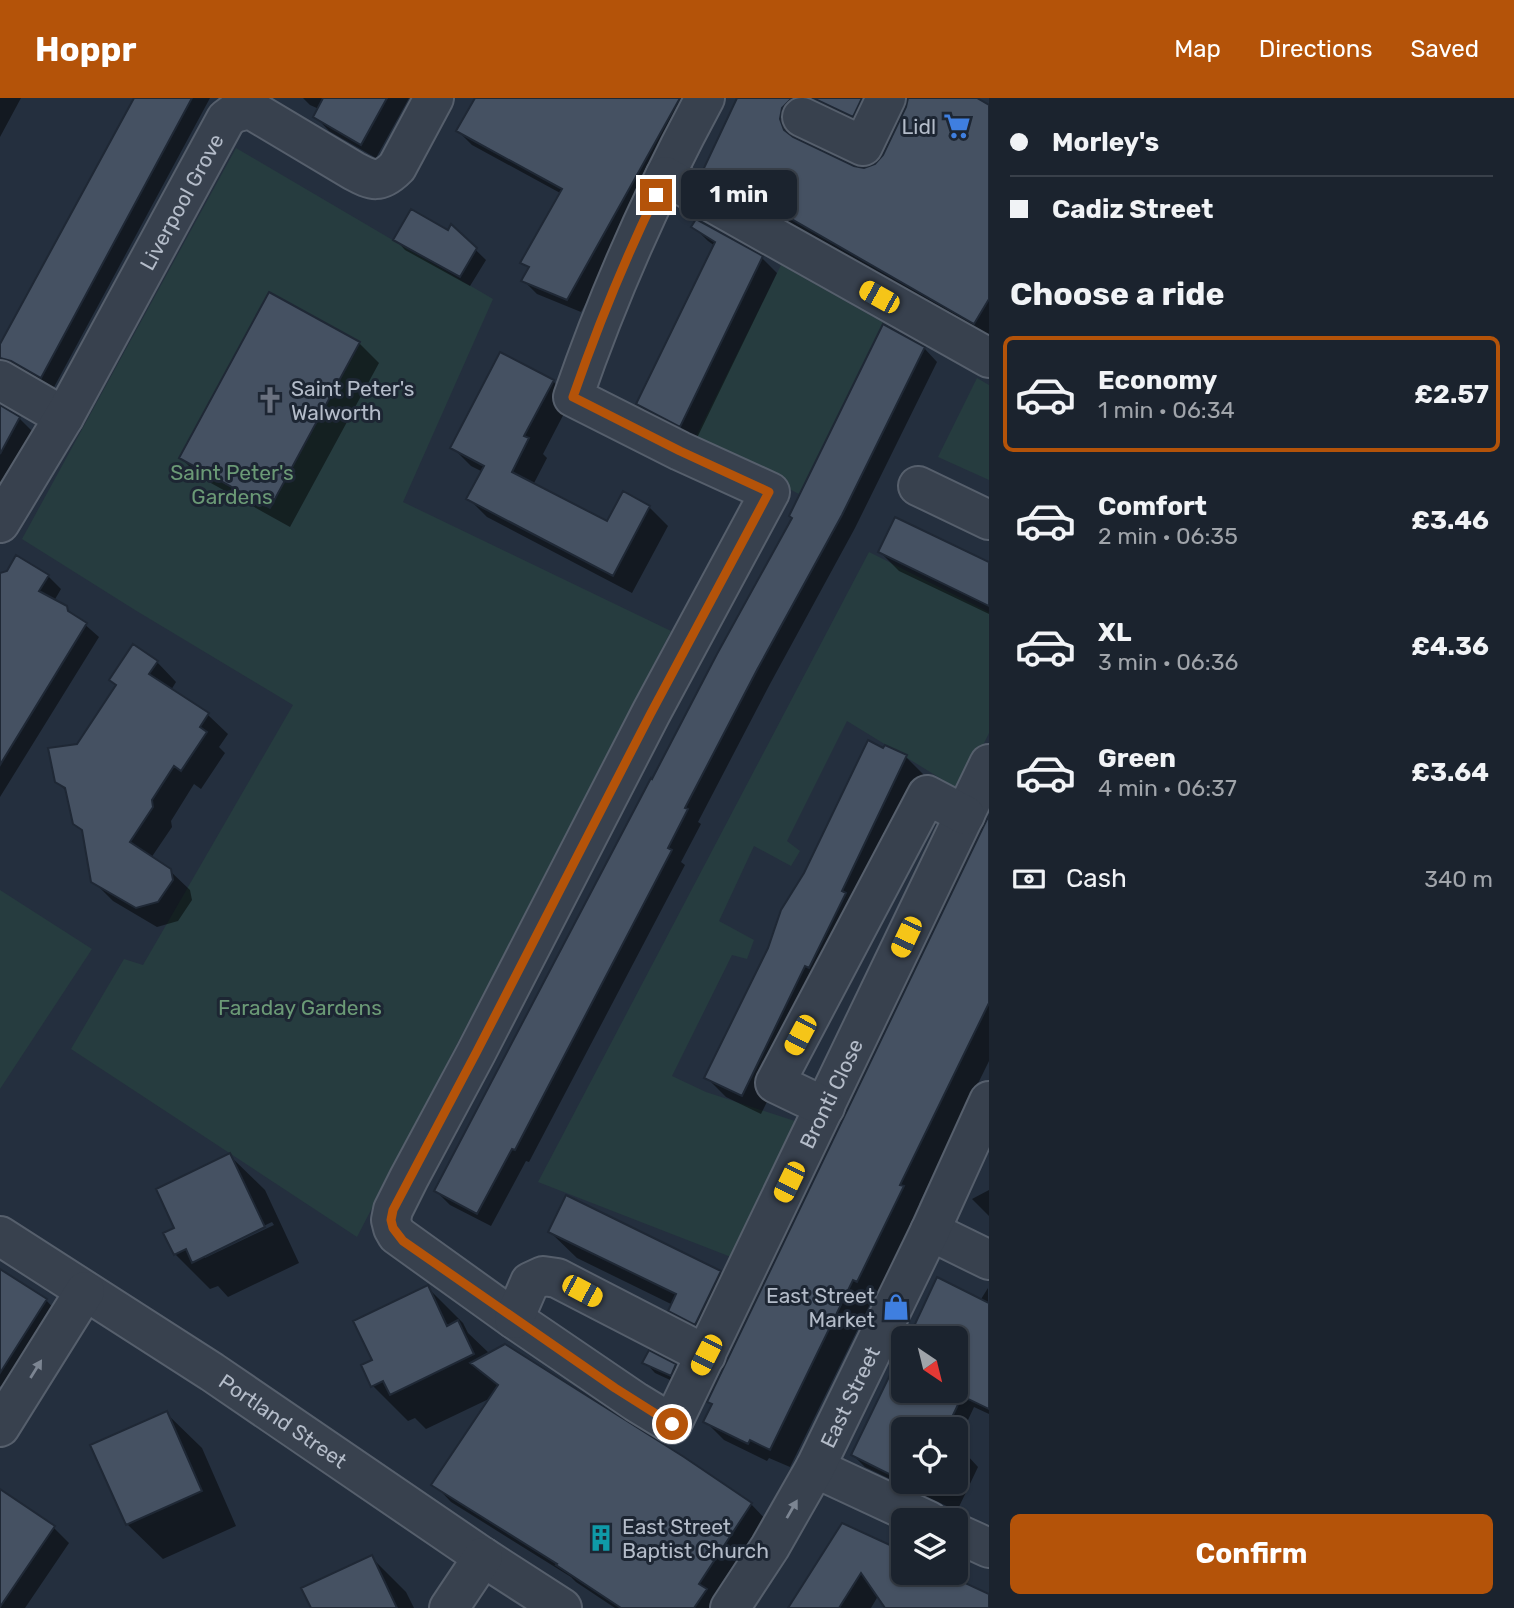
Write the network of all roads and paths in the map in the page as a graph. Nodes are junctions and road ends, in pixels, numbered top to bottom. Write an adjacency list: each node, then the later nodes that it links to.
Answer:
1 (434, 98): 8 (street, Liverpool Grove)
2 (705, 98): 5 (street)
3 (886, 98): 4 (street)
4 (802, 117)
5 (665, 176): 6 (street); 20 (street)
6 (989, 358)
7 (1, 380): 8 (street)
8 (64, 417): 11 (street, Liverpool Grove)
9 (918, 486): 10 (street)
10 (989, 520)
11 (0, 523)
12 (989, 764): 13 (street, Bronti Close)
13 (965, 815): 15 (street, Bronti Close); 15 (street)
14 (989, 1101): 16 (street, East Street)
15 (825, 1107): 21 (street, Bronti Close)
16 (930, 1231): 18 (street); 23 (street, East Street)
17 (0, 1236): 19 (street, Portland Street)
18 (989, 1260)
19 (85, 1291): 22 (street, one-way to 19); 27 (street, Portland Street)
20 (514, 1319): 21 (street); 21 (street, Bronti Close)
21 (706, 1355)
22 (0, 1427)
23 (816, 1468): 24 (street); 30 (street, East Street, one-way to 23)
24 (901, 1508)
25 (968, 1538): 26 (street)
26 (989, 1548)
27 (484, 1557): 28 (street); 29 (street, Portland Street)
28 (449, 1608)
29 (562, 1608)
30 (730, 1608)

